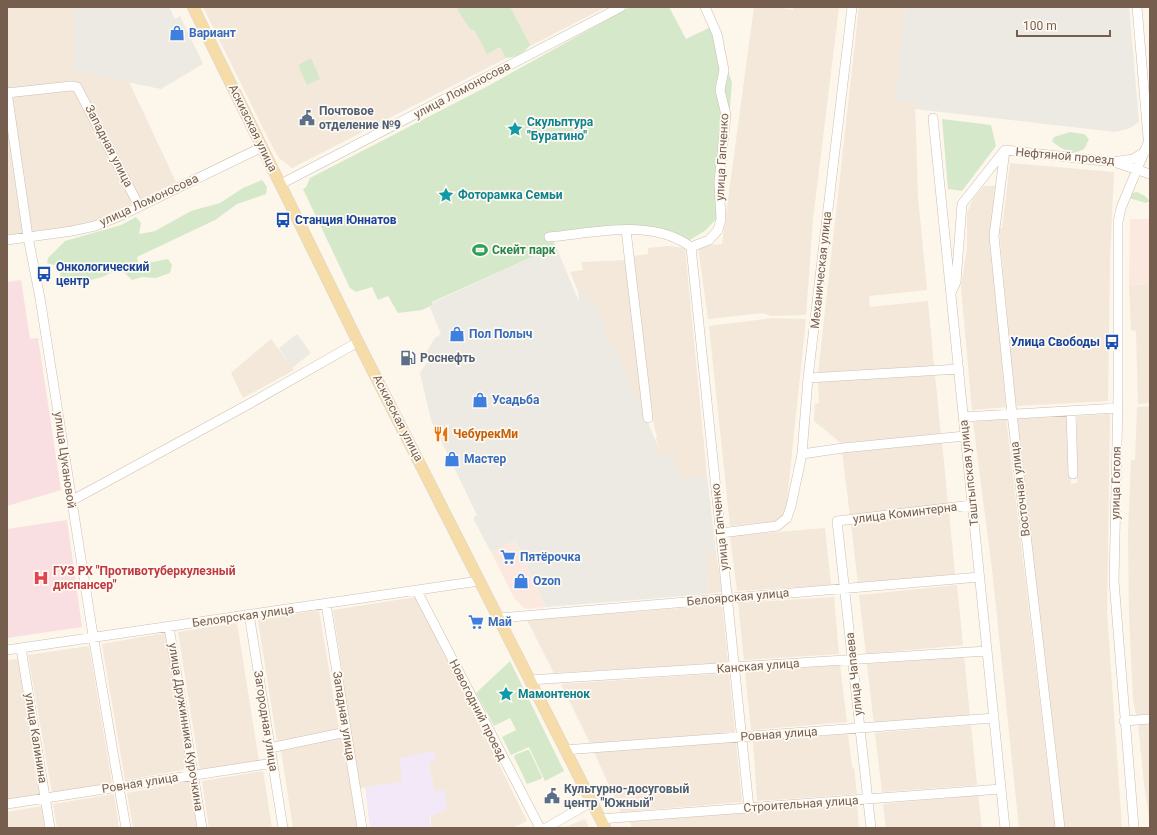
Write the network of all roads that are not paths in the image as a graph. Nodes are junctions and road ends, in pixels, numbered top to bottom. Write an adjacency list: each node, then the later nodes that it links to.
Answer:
1 (193, 7): 8 (main road, Аскизская улица)
2 (621, 7): 14 (street, улица Ломоносова)
3 (705, 7): 20 (street, улица Гапченко)
4 (852, 7): 24 (street, Механическая улица)
5 (1137, 7): 10 (street)
6 (7, 93): 15 (street, Западная улица); 17 (street, улица Цукановой)
7 (933, 118): 21 (street, Таштыпская улица)
8 (262, 147): 14 (main road, Аскизская улица); 15 (street, улица Ломоносова)
9 (1005, 150): 11 (street, Нефтяной проезд); 21 (street); 27 (street, Восточная улица)
10 (1148, 150): 11 (street, Нефтяной проезд); 12 (street, улица Гоголя)
11 (1112, 162): 12 (street)
12 (1138, 171): 13 (street); 25 (street, улица Гоголя)
13 (1150, 174)
14 (281, 184): 22 (main road, Аскизская улица)
15 (139, 206): 17 (street, улица Ломоносова)
16 (626, 230): 18 (street); 20 (street); 29 (street)
17 (28, 237): 19 (street, улица Ломоносова); 33 (street, улица Цукановой)
18 (549, 237)
19 (7, 240)
20 (691, 247): 36 (street, улица Гапченко)
21 (951, 294): 23 (street, Таштыпская улица)
22 (358, 342): 33 (street); 38 (main road, Аскизская улица)
23 (958, 369): 24 (street); 28 (street, Таштыпская улица)
24 (808, 378): 31 (street, Механическая улица)
25 (1118, 408): 26 (street); 55 (street, улица Гоголя)
26 (1071, 411): 27 (street); 32 (street)
27 (1012, 414): 28 (street); 80 (street, Восточная улица)
28 (963, 417): 30 (street, Таштыпская улица)
29 (648, 418)
30 (965, 436): 31 (street); 34 (street, Таштыпская улица)
31 (802, 454): 36 (street, Механическая улица)
32 (1073, 474)
33 (71, 501): 46 (street, улица Цукановой)
34 (972, 505): 35 (street, улица Коминтерна); 37 (street, Таштыпская улица)
35 (837, 521): 39 (street, улица Чапаева)
36 (721, 533): 41 (street, улица Гапченко)
37 (980, 577): 39 (street, Белоярская улица); 49 (street, Таштыпская улица)
38 (479, 581): 40 (street, Белоярская улица); 44 (main road, Аскизская улица)
39 (845, 588): 41 (street, Белоярская улица); 50 (street, улица Чапаева)
40 (418, 591): 42 (street, Белоярская улица); 76 (street, Новогодний проезд)
41 (728, 598): 44 (street, Белоярская улица); 51 (street, улица Гапченко)
42 (326, 604): 43 (street, Белоярская улица); 57 (street, Западная улица)
43 (250, 614): 45 (street, Белоярская улица); 59 (street, Загородная улица)
44 (498, 618): 52 (main road, Аскизская улица)
45 (169, 627): 46 (street, Белоярская улица); 62 (street, улица Дружинника Курочкина)
46 (94, 638): 47 (street, Белоярская улица); 63 (street, улица Цукановой)
47 (21, 648): 48 (street, Белоярская улица); 65 (street, улица Калинина)
48 (7, 650)
49 (987, 651): 50 (street, Канская улица); 53 (street, Таштыпская улица)
50 (853, 660): 51 (street, Канская улица); 56 (street, улица Чапаева)
51 (735, 667): 52 (street, Канская улица); 58 (street, улица Гапченко)
52 (529, 680): 60 (main road, Аскизская улица)
53 (994, 718): 56 (street, Ровная улица); 64 (street, Таштыпская улица)
54 (1150, 719): 55 (street)
55 (1124, 721): 81 (street, улица Гоголя)
56 (860, 728): 58 (street, Ровная улица); 66 (street, улица Чапаева)
57 (346, 732): 59 (street); 75 (street, Западная улица)
58 (742, 736): 60 (street, Ровная улица); 69 (street, улица Гапченко)
59 (270, 748): 61 (street, Загородная улица)
60 (564, 750): 67 (main road, Аскизская улица)
61 (272, 763): 62 (street, Ровная улица); 74 (street, Загородная улица)
62 (193, 775): 63 (street, Ровная улица); 73 (street, улица Дружинника Курочкина)
63 (120, 786): 65 (street, Ровная улица); 72 (street, улица Цукановой)
64 (1001, 789): 66 (street, Строительная улица); 79 (street, Таштыпская улица)
65 (45, 798): 68 (street, Ровная улица); 71 (street, улица Калинина)
66 (868, 799): 69 (street, Строительная улица); 78 (street, улица Чапаева)
67 (591, 802): 70 (main road, Аскизская улица); 77 (street)
68 (7, 804)
69 (749, 808): 70 (street, Строительная улица)
70 (602, 823)
71 (50, 828)
72 (126, 828)
73 (202, 828)
74 (283, 828)
75 (362, 828)
76 (540, 828)
77 (546, 828)
78 (871, 828)
79 (1005, 828)
80 (1060, 828)
81 (1134, 828)

